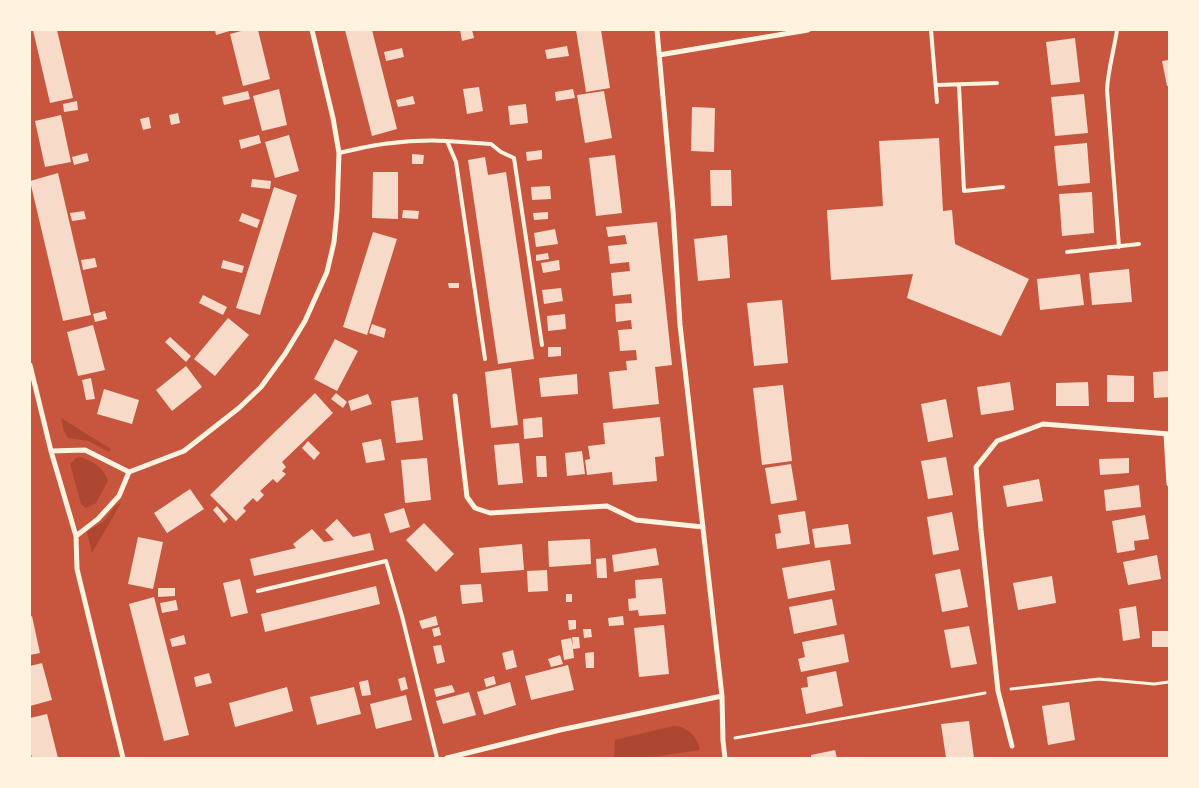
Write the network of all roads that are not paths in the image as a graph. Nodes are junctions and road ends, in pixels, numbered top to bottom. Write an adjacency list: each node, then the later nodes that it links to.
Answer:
1 (312, 30): 12 (street)
2 (657, 30): 6 (street)
3 (808, 30): 6 (street)
4 (931, 30): 8 (lane)
5 (1117, 30): 15 (lane)
6 (659, 54): 25 (street)
7 (997, 82): 9 (lane)
8 (937, 85): 9 (lane); 10 (lane)
9 (959, 85): 13 (lane)
10 (937, 102)
11 (447, 141): 12 (lane); 17 (lane); 18 (lane)
12 (339, 153): 23 (street)
13 (1003, 187)
14 (1139, 244): 15 (lane)
15 (1119, 247): 16 (lane)
16 (1067, 252)
17 (542, 345)
18 (485, 359)
19 (30, 365): 22 (street)
20 (455, 396): 25 (street)
21 (1167, 434): 24 (street); 29 (street)
22 (51, 451): 23 (street); 26 (street)
23 (129, 472): 26 (street)
24 (1169, 484)
25 (703, 527): 28 (street)
26 (76, 536): 30 (street)
27 (258, 591): 31 (lane)
28 (722, 696): 32 (street); 33 (street)
29 (1012, 746)
30 (124, 758)
31 (437, 758)
32 (447, 758)
33 (725, 758)

